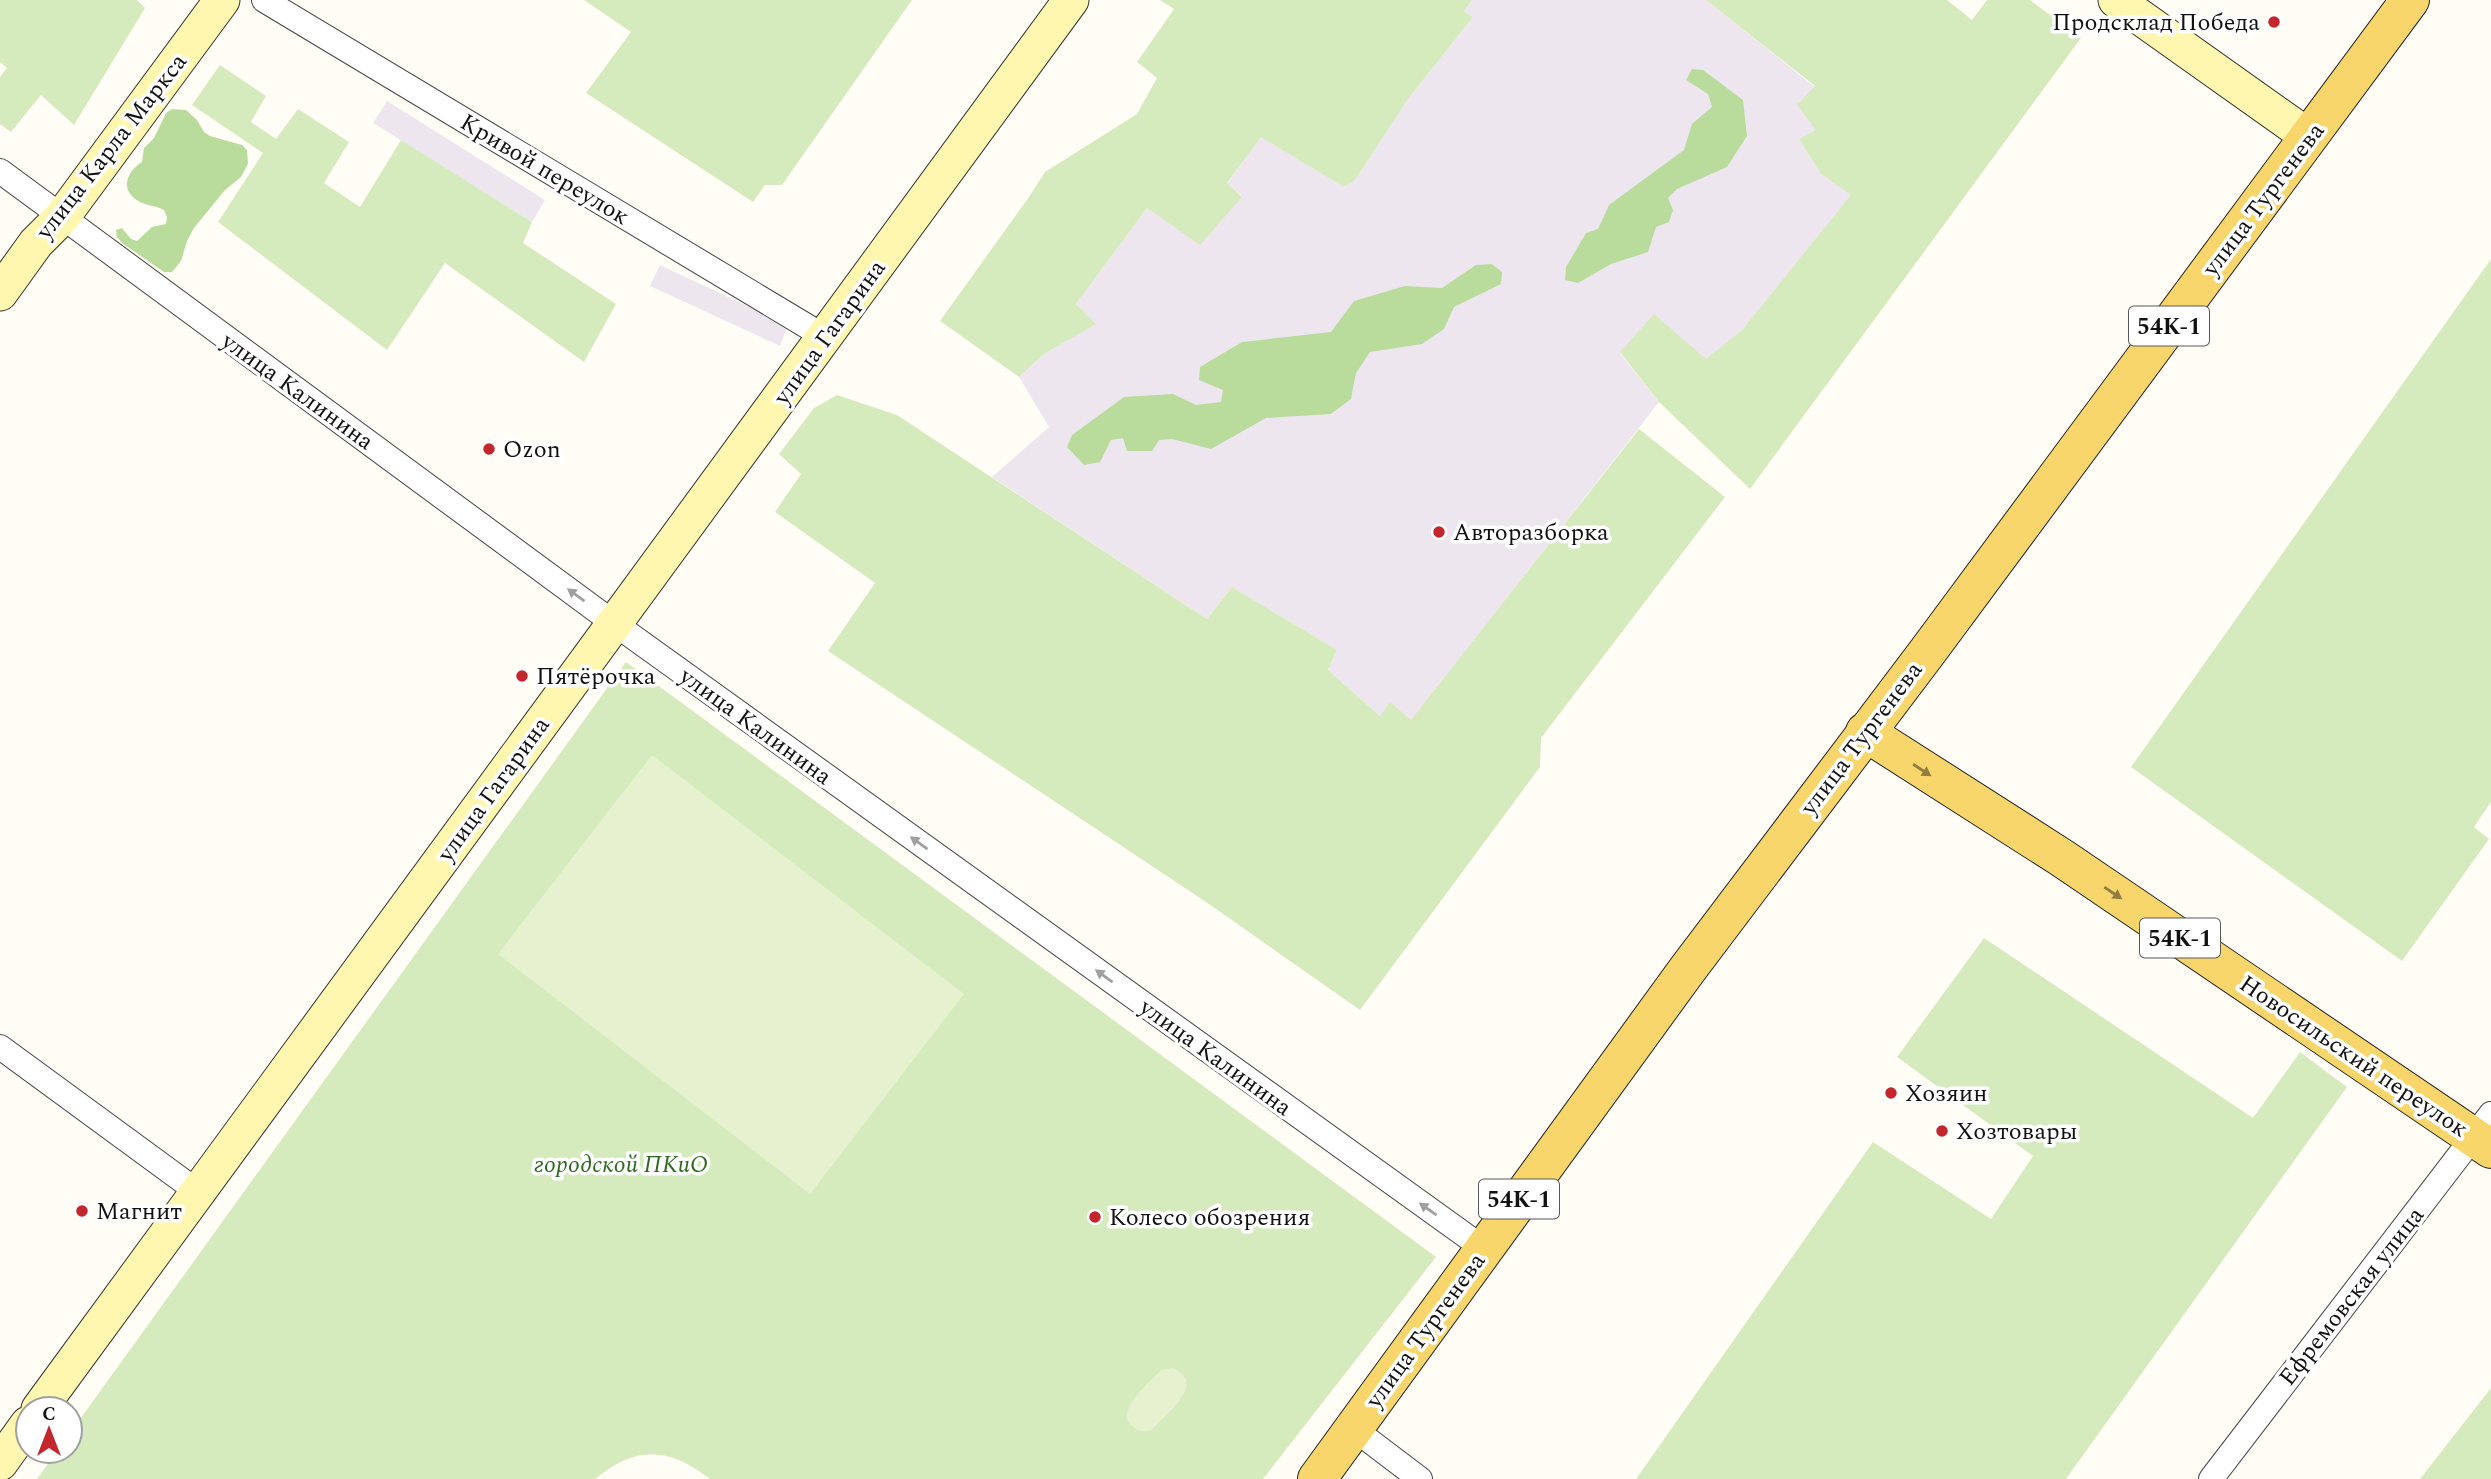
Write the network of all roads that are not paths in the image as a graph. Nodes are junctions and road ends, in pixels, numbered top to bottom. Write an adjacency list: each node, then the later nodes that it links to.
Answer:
1 (222, 0): 8 (street, улица Карла Маркса)
2 (264, 0): 10 (street, Кривой переулок)
3 (1071, 0): 10 (street, улица Гагарина)
4 (2116, 0): 6 (street)
5 (2410, 0): 6 (main road, улица Тургенева / 54К-1)
6 (2309, 137): 12 (main road, улица Тургенева / 54К-1)
7 (0, 171): 8 (street, улица Калинина)
8 (62, 217): 9 (street, улица Карла Маркса); 11 (street, улица Калинина, one-way to 8)
9 (0, 293)
10 (825, 337): 11 (street, улица Гагарина)
11 (615, 624): 15 (street, улица Гагарина); 16 (street, улица Калинина, one-way to 11)
12 (1865, 732): 14 (main road, Новосильский переулок / 54К-1, one-way to 14); 16 (main road, улица Тургенева / 54К-1)
13 (0, 1047): 15 (street)
14 (2485, 1134): 23 (street, Ефремовская улица)
15 (198, 1192): 17 (street, улица Гагарина)
16 (1483, 1248): 18 (main road, улица Тургенева / 54К-1)
17 (49, 1395)
18 (1354, 1429): 21 (main road, улица Тургенева / 54К-1); 22 (street)
19 (14, 1444): 20 (street)
20 (0, 1463)
21 (1317, 1479)
22 (1420, 1479)
23 (2211, 1479)

